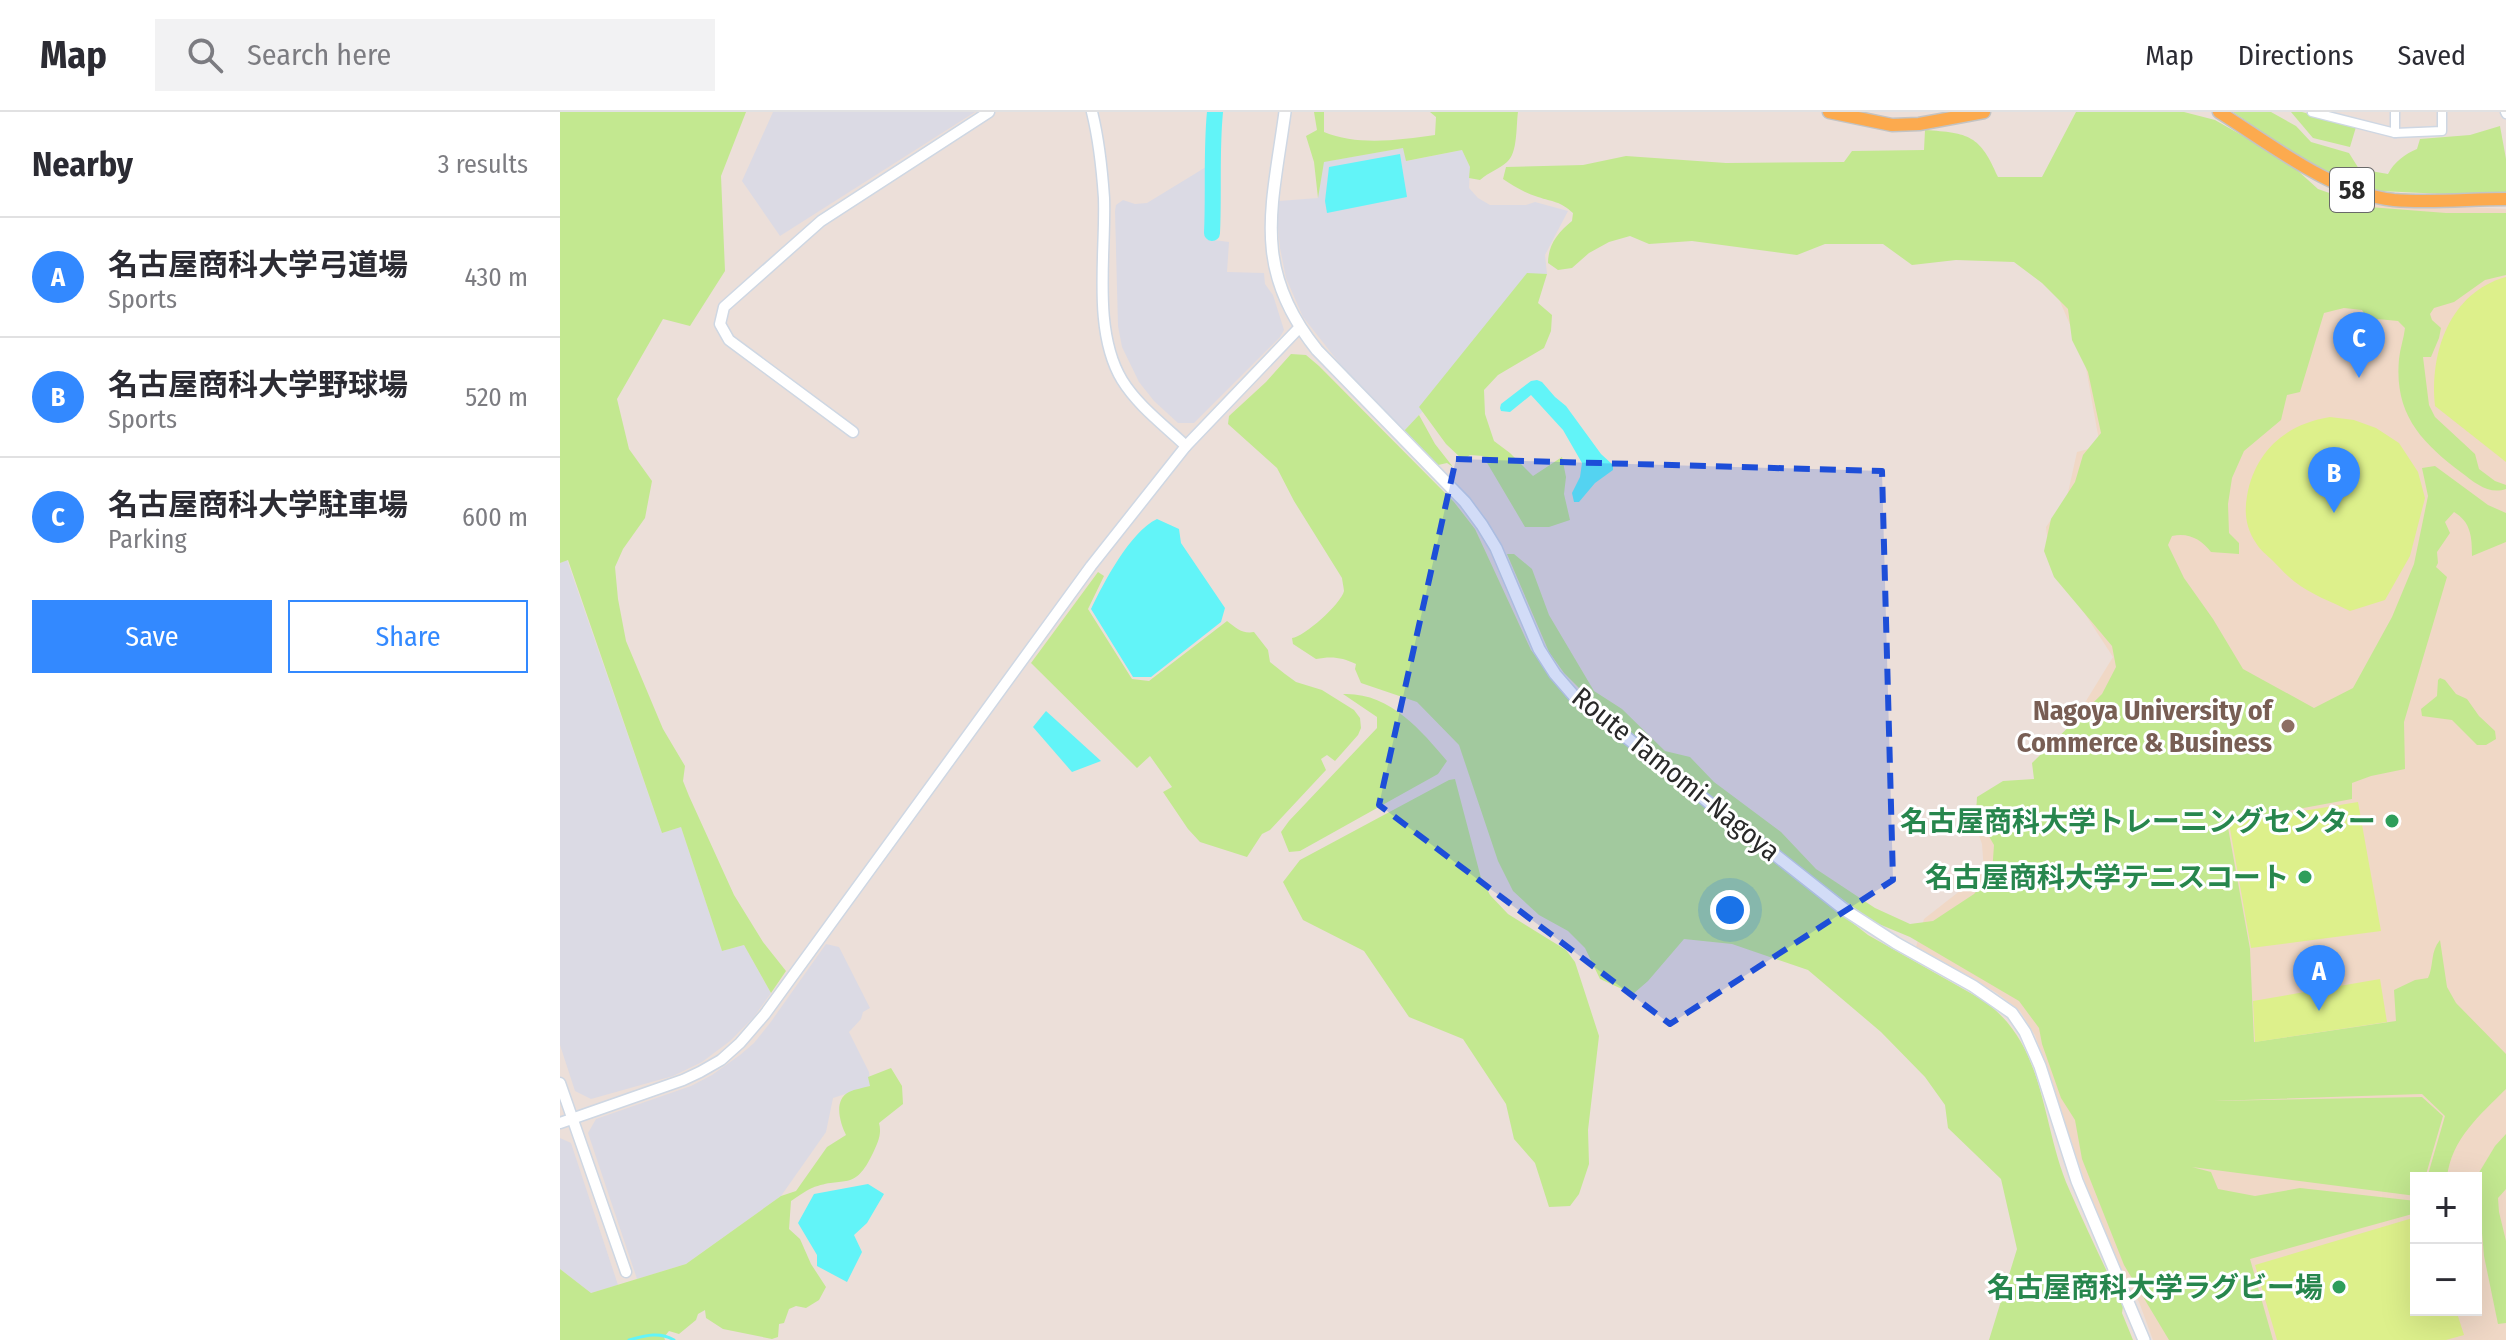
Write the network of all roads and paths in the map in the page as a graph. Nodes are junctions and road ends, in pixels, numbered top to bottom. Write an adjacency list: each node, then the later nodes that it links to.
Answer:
1 (989, 112): 14 (street)
2 (1092, 112): 15 (street)
3 (1285, 112): 13 (main road, Route Tamomi-Nagoya)
4 (1829, 112): 5 (main road)
5 (1984, 112)
6 (2219, 112): 12 (main road, 58)
7 (2312, 112): 10 (street)
8 (2395, 112): 11 (street)
9 (2442, 112): 11 (street)
10 (2347, 116): 11 (street)
11 (2395, 133)
12 (2506, 199)
13 (1299, 328): 15 (street); 20 (main road, Route Tamomi-Nagoya)
14 (853, 432)
15 (1186, 446): 17 (street)
16 (560, 1083): 17 (street)
17 (572, 1119): 18 (street); 19 (street)
18 (560, 1123)
19 (626, 1272)
20 (2144, 1340)

